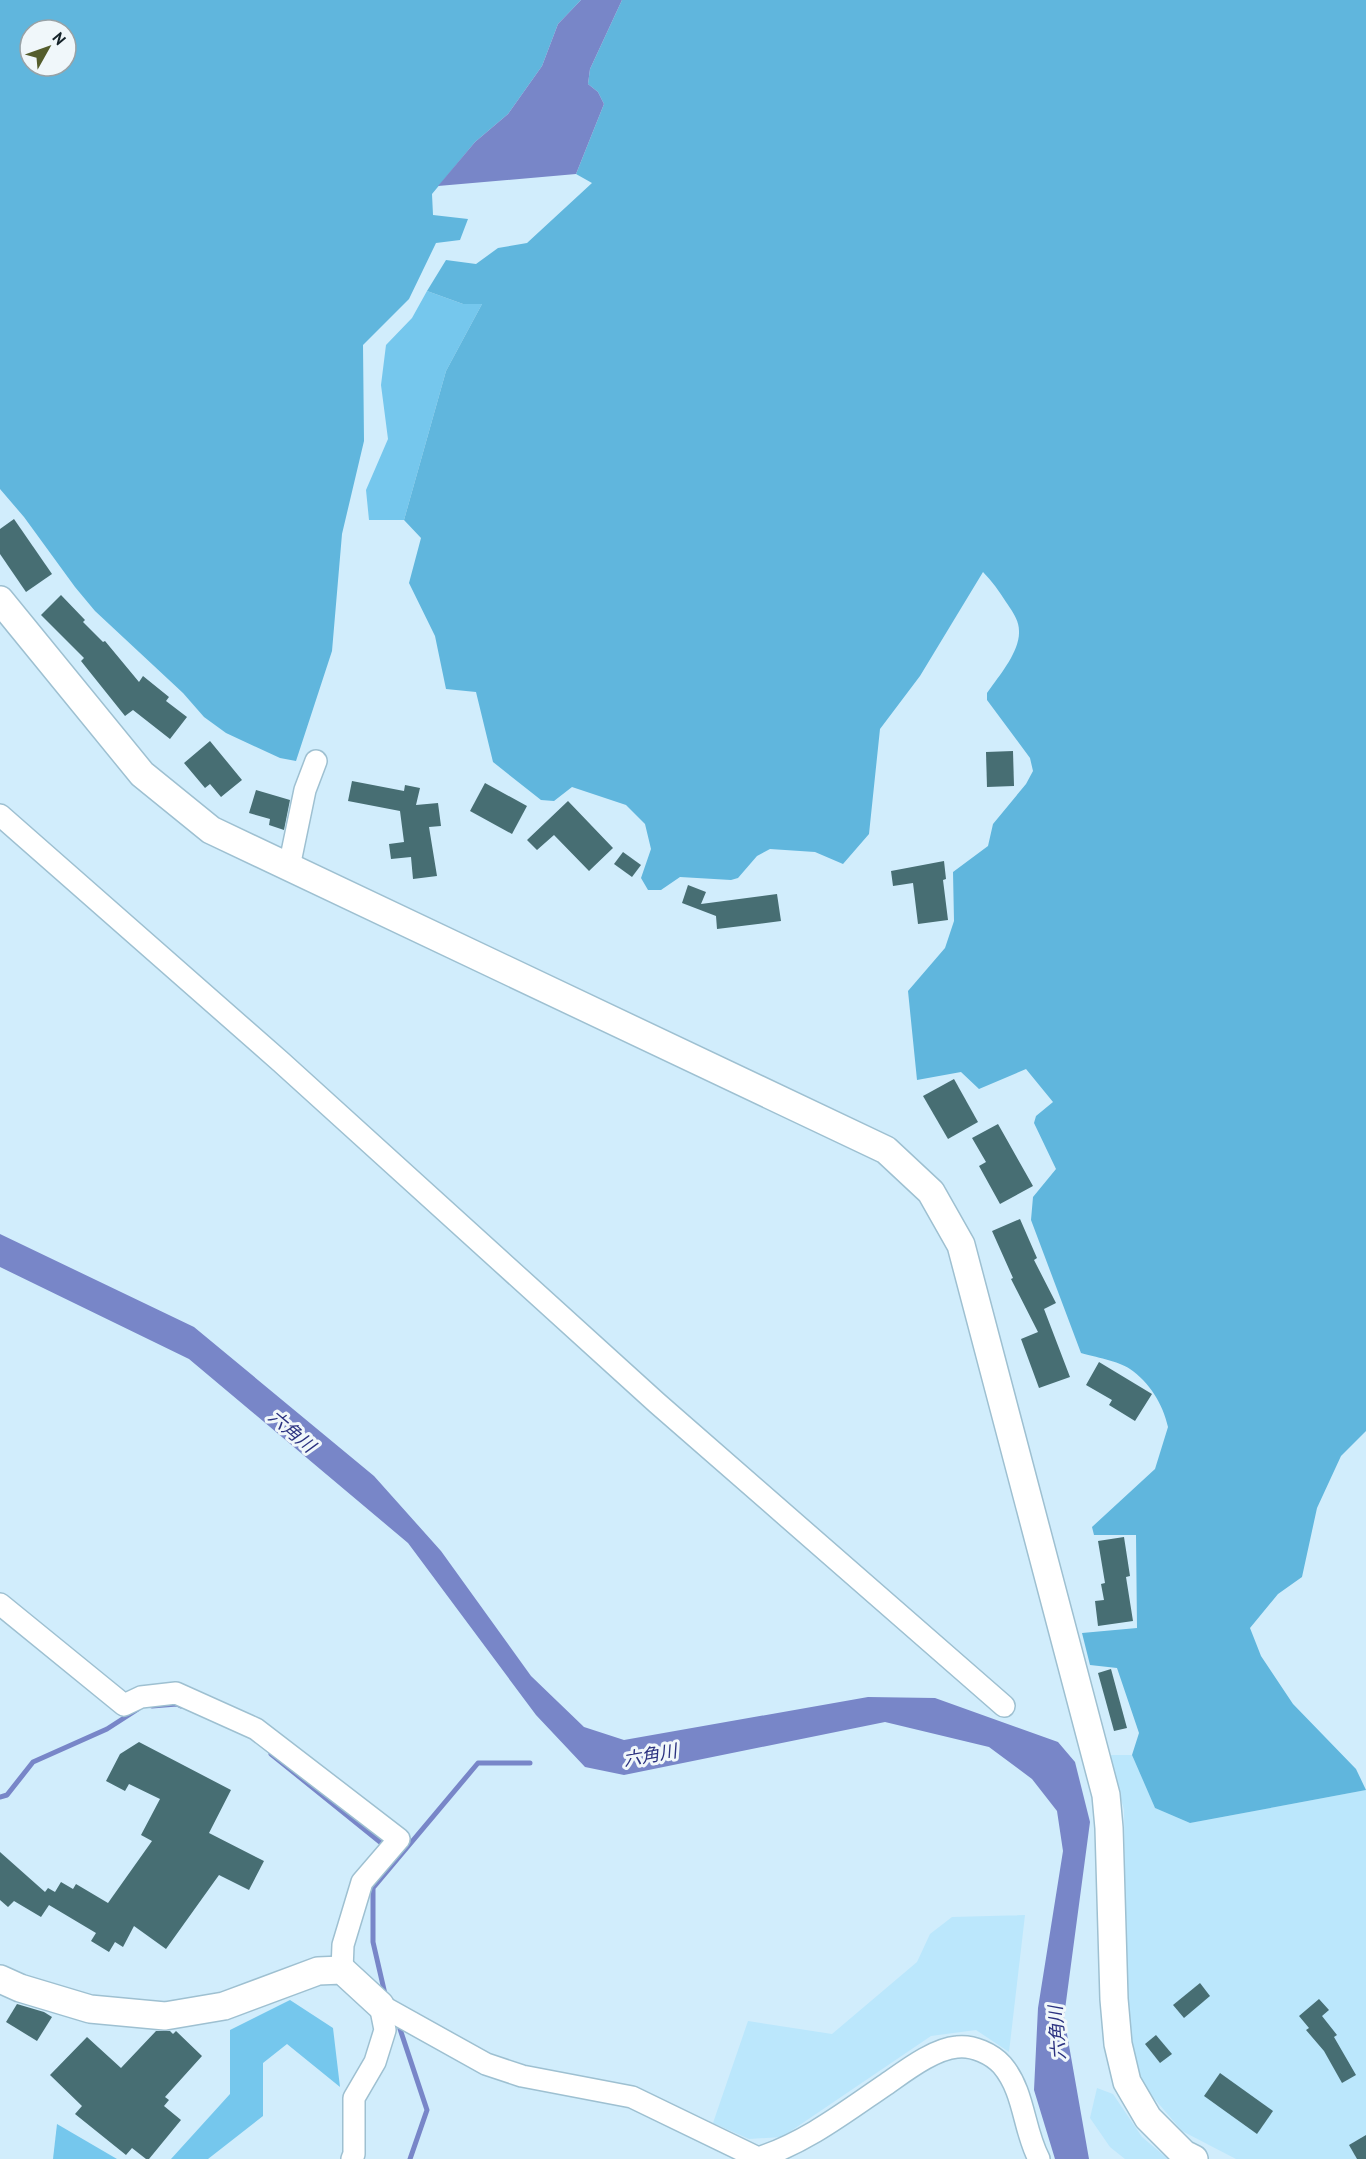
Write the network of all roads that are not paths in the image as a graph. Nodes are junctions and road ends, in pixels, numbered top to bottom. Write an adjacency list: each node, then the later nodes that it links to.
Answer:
1 (0, 600): 4 (street)
2 (316, 761): 4 (street)
3 (0, 815): 6 (street)
4 (289, 867): 13 (street)
5 (0, 1604): 7 (street)
6 (1004, 1706)
7 (342, 1970): 8 (street); 9 (street)
8 (0, 1979)
9 (380, 2005): 10 (street); 11 (street)
10 (758, 2158): 12 (street)
11 (352, 2159)
12 (1039, 2159)
13 (1194, 2159)

